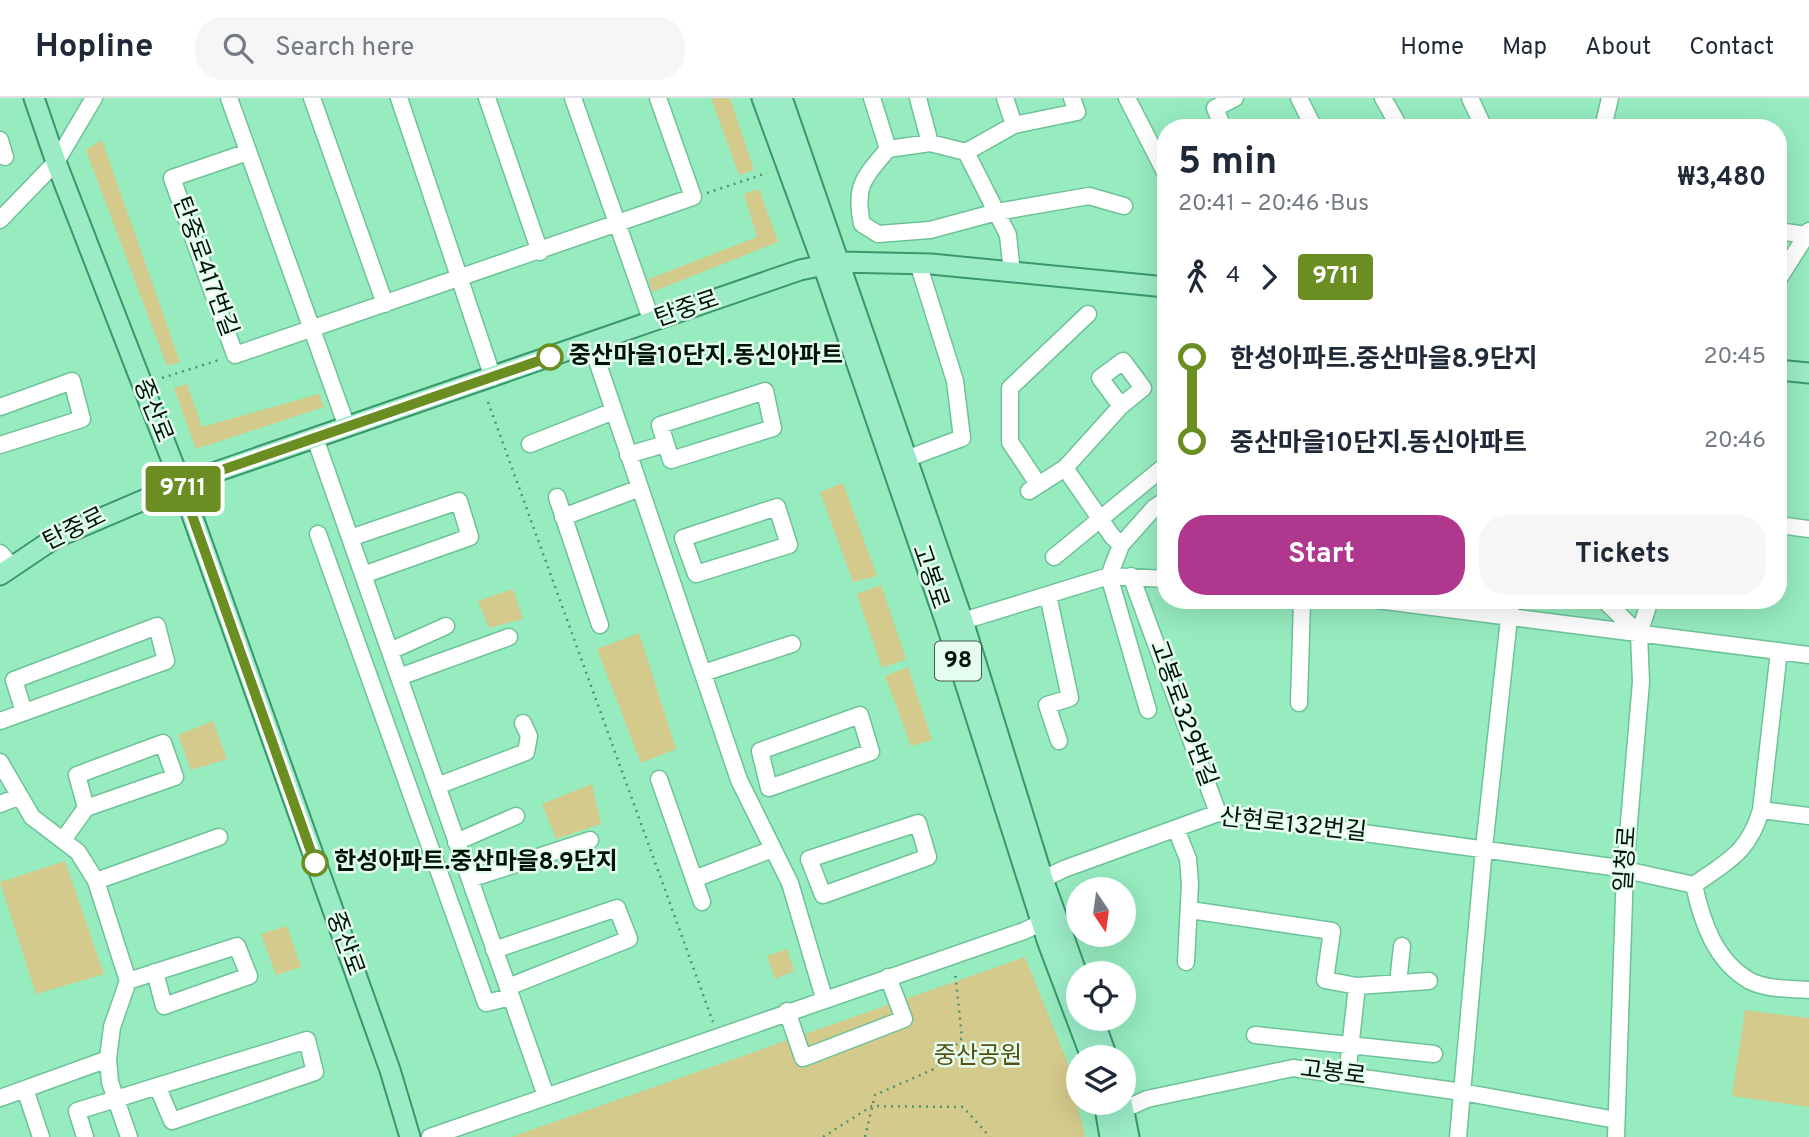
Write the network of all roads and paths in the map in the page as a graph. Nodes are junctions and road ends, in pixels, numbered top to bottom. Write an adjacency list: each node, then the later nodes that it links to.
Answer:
1 (34, 98): 34 (main road, 중산로)
2 (94, 98): 34 (street)
3 (229, 98): 30 (street)
4 (312, 98): 50 (street)
5 (399, 98): 48 (street)
6 (486, 98): 43 (street)
7 (573, 98): 40 (street)
8 (658, 98): 36 (street)
9 (762, 98): 44 (main road, 고봉로 / 98)
10 (782, 98): 44 (main road, 고봉로 / 98)
11 (872, 98): 29 (street)
12 (918, 98): 28 (street)
13 (1005, 98): 26 (street)
14 (1072, 98): 26 (street)
15 (1126, 98): 33 (street)
16 (1235, 98): 21 (street)
17 (1298, 98): 22 (street)
18 (1383, 98): 23 (street)
19 (1470, 98): 24 (street)
20 (1610, 98): 25 (street)
21 (1219, 119)
22 (1309, 119)
23 (1395, 119)
24 (1480, 119)
25 (1605, 119)
26 (1014, 125): 31 (street)
27 (0, 141): 32 (street)
28 (930, 143): 29 (street); 31 (street)
29 (888, 149): 38 (street)
30 (248, 152): 53 (street); 55 (street, 탄중로417번길)
31 (966, 152): 38 (street)
32 (5, 157)
33 (1157, 157)
34 (56, 162): 39 (street); 73 (main road, 중산로)
35 (767, 173): 36 (path)
36 (693, 197): 40 (street, 탄중로417번길)
37 (1125, 206): 38 (street)
38 (996, 212): 47 (street)
39 (0, 220)
40 (618, 225): 43 (street, 탄중로417번길); 52 (street)
41 (1787, 232): 42 (street)
42 (1808, 233): 46 (street)
43 (540, 252): 48 (street, 탄중로417번길)
44 (831, 263): 45 (main road, 탄중로); 52 (main road, 탄중로); 70 (main road, 고봉로 / 98); 144 (main road, 고봉로 / 98)
45 (918, 263): 47 (main road, 탄중로); 70 (street)
46 (1787, 266)
47 (1012, 273): 49 (main road, 탄중로)
48 (461, 279): 50 (street, 탄중로417번길); 59 (street)
49 (1157, 286)
50 (384, 304): 53 (street, 탄중로417번길)
51 (1088, 314): 71 (street)
52 (652, 322): 54 (main road, 탄중로)
53 (313, 328): 55 (street, 탄중로417번길); 64 (street)
54 (591, 343): 59 (main road, 탄중로); 63 (street)
55 (235, 355): 58 (path)
56 (1787, 371): 57 (main road)
57 (1809, 373)
58 (162, 378)
59 (493, 378): 64 (main road, 탄중로)
60 (488, 402): 165 (path)
61 (0, 407): 68 (street)
62 (1121, 407): 71 (street)
63 (614, 411): 66 (street); 69 (street)
64 (346, 427): 65 (main road, 탄중로)
65 (315, 438): 73 (main road, 탄중로); 82 (street)
66 (530, 444)
67 (665, 444): 67 (street); 69 (street)
68 (0, 445)
69 (628, 455): 74 (street)
70 (906, 459): 101 (main road, 고봉로 / 98)
71 (1065, 468): 78 (street)
72 (1157, 472): 78 (street)
73 (181, 484): 86 (main road, 탄중로); 187 (main road, 중산로)
74 (639, 488): 77 (street); 87 (street)
75 (557, 497): 77 (street)
76 (1157, 506): 83 (street)
77 (563, 517): 102 (street)
78 (1099, 518): 83 (street); 85 (street)
79 (1787, 526): 80 (street)
80 (1809, 529)
81 (318, 534): 99 (street)
82 (350, 538): 88 (street); 88 (street)
83 (1121, 545): 89 (street)
84 (689, 556): 84 (street); 87 (street)
85 (1054, 557)
86 (4, 564)
87 (665, 564): 110 (street)
88 (363, 575): 93 (street)
89 (1109, 576): 90 (street); 92 (street); 113 (street)
90 (1130, 576): 91 (street); 129 (street, 고봉로329번길)
91 (1157, 578)
92 (1048, 595): 101 (street); 119 (street)
93 (374, 608): 99 (street); 107 (street)
94 (1302, 609): 112 (street)
95 (1446, 609): 100 (street)
96 (1509, 609): 100 (street)
97 (1613, 609): 104 (street)
98 (1647, 609): 104 (street, 일청로)
99 (348, 615): 118 (street)
100 (1507, 617): 104 (street); 137 (street)
101 (963, 621): 144 (main road, 고봉로 / 98)
102 (600, 625)
103 (446, 626): 107 (street)
104 (1639, 634): 108 (street); 139 (street, 일청로)
105 (509, 637): 111 (street)
106 (792, 644): 110 (street)
107 (390, 651): 111 (street)
108 (1779, 651): 109 (street); 128 (street)
109 (1809, 655)
110 (703, 673): 123 (street)
111 (399, 677): 115 (street)
112 (1299, 703)
113 (1148, 710)
114 (24, 712): 114 (street); 116 (street)
115 (413, 717): 118 (street); 124 (street)
116 (0, 722)
117 (523, 723): 124 (street)
118 (388, 726): 162 (street)
119 (1059, 741)
120 (0, 762): 125 (street)
121 (764, 769): 121 (street); 123 (street)
122 (659, 779): 142 (street)
123 (739, 780): 138 (street)
124 (437, 786): 136 (street)
125 (20, 796): 126 (street); 135 (street)
126 (0, 804)
127 (86, 808): 127 (street); 135 (street)
128 (1761, 810): 131 (street); 146 (street)
129 (1219, 813): 132 (street, 산현로132번길); 137 (street, 산현로132번길)
130 (516, 816): 136 (street)
131 (1809, 816)
132 (1176, 829): 144 (street, 산현로132번길); 148 (street)
133 (219, 836): 143 (street)
134 (590, 840): 141 (street)
135 (63, 841): 143 (street)
136 (456, 842): 141 (street)
137 (1484, 848): 139 (street, 산현로132번길); 174 (street)
138 (773, 849): 142 (street); 145 (street)
139 (1625, 869): 146 (street, 산현로132번길); 182 (street, 일청로)
140 (814, 874): 140 (street); 145 (street)
141 (470, 879): 151 (street)
142 (694, 879): 147 (street)
143 (96, 881): 157 (street)
144 (1037, 882): 149 (main road, 고봉로 / 98)
145 (790, 883): 163 (street)
146 (1694, 885): 161 (street)
147 (702, 902)
148 (1190, 910): 153 (street); 160 (street)
149 (1049, 919): 152 (main road, 고봉로 / 98); 156 (street); 167 (main road, 고봉로 / 98)
150 (1402, 946): 159 (street)
151 (494, 950): 162 (street); 162 (street)
152 (1070, 961)
153 (1186, 961)
154 (955, 970): 179 (path)
155 (155, 972): 155 (street); 157 (street)
156 (888, 977): 163 (street); 164 (street)
157 (128, 981): 170 (street)
158 (1429, 981): 159 (street)
159 (1398, 983): 160 (street)
160 (1357, 986): 168 (street)
161 (1809, 990)
162 (509, 992): 175 (street)
163 (824, 998): 164 (street)
164 (787, 1012): 175 (street)
165 (713, 1022)
166 (1255, 1035): 168 (street)
167 (1087, 1045)
168 (1351, 1045): 169 (street); 171 (street)
169 (1434, 1054)
170 (108, 1059): 173 (street); 177 (street)
171 (1348, 1076): 174 (street, 고봉로); 178 (street, 고봉로)
172 (158, 1088): 172 (street); 177 (street)
173 (25, 1089): 176 (street); 184 (street)
174 (1462, 1092): 182 (street); 193 (street)
175 (546, 1097): 188 (street)
176 (0, 1098)
177 (116, 1098): 185 (street); 186 (street)
178 (1136, 1102)
179 (872, 1106): 183 (path); 189 (path); 190 (path)
180 (1106, 1115): 191 (main road)
181 (1125, 1115): 192 (main road, 고봉로)
182 (1616, 1120): 194 (street, 일청로)
183 (988, 1136)
184 (41, 1137)
185 (85, 1137)
186 (129, 1137)
187 (410, 1137)
188 (430, 1137)
189 (823, 1137)
190 (865, 1137)
191 (1110, 1137)
192 (1129, 1137)
193 (1458, 1137)
194 (1616, 1137)

